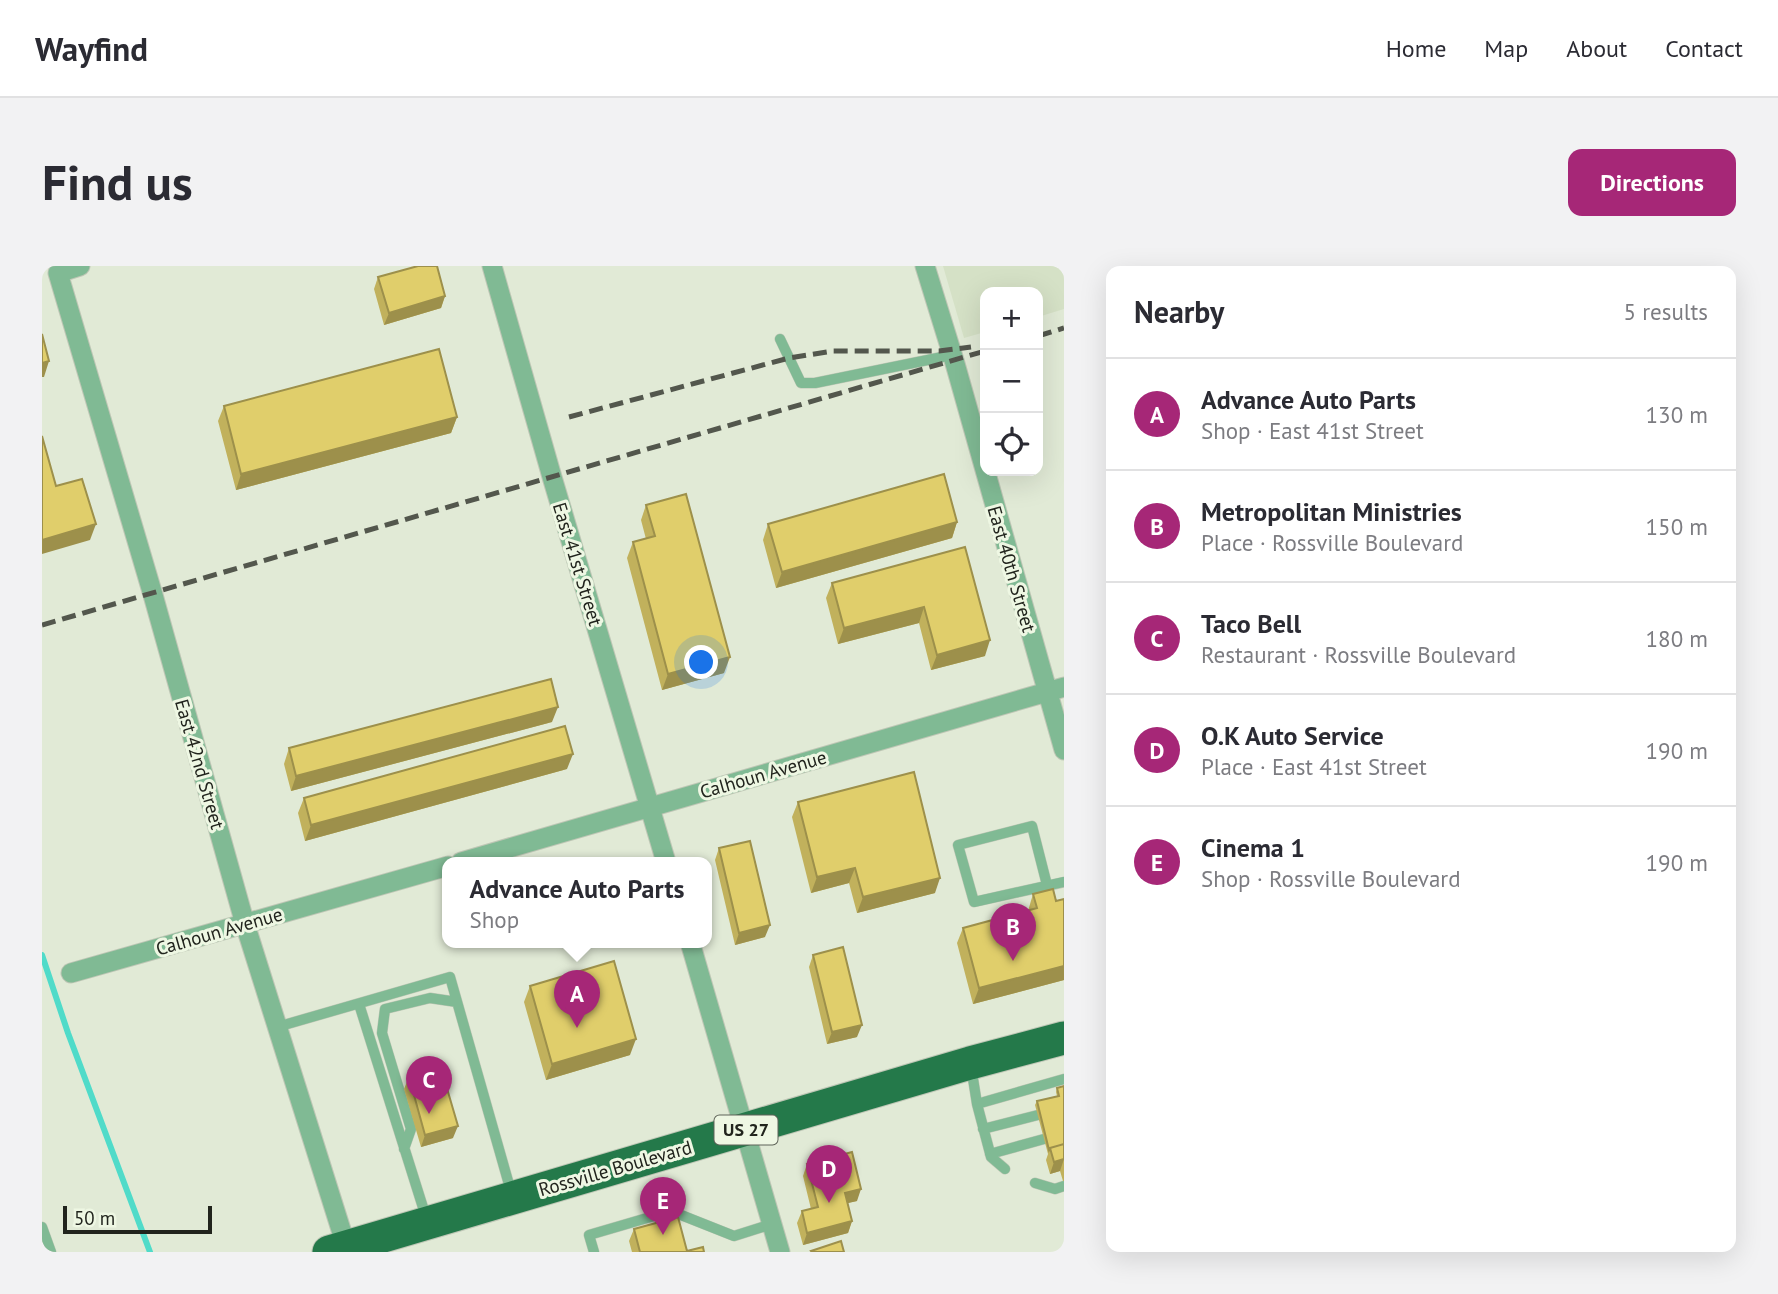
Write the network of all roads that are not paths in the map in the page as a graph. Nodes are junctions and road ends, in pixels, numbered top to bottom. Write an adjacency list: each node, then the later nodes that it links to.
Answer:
1 (80, 266): 4 (street)
2 (492, 266): 9 (street, East 41st Street)
3 (925, 266): 6 (street, East 40th Street)
4 (56, 270): 15 (street, East 42nd Street)
5 (780, 339): 6 (lane)
6 (952, 355): 7 (street, East 40th Street)
7 (1055, 689): 8 (street, East 40th Street); 9 (street, Calhoun Avenue)
8 (1064, 750)
9 (650, 807): 10 (street, Calhoun Avenue); 11 (street, East 41st Street)
10 (478, 857)
11 (665, 857)
12 (442, 867): 15 (street, Calhoun Avenue)
13 (1064, 882): 14 (lane)
14 (1047, 885): 14 (lane)
15 (245, 924): 17 (street, Calhoun Avenue); 20 (street, East 42nd Street)
16 (692, 948): 27 (street)
17 (71, 973)
18 (457, 1002): 19 (lane); 29 (lane); 34 (lane)
19 (359, 1004): 20 (lane); 29 (lane)
20 (277, 1027): 38 (street, East 42nd Street)
21 (1064, 1038): 22 (highway, Rossville Boulevard / US 27)
22 (970, 1063): 24 (lane); 27 (highway, Rossville Boulevard / US 27)
23 (1064, 1079): 24 (lane)
24 (977, 1104): 26 (lane)
25 (1038, 1115): 26 (lane)
26 (984, 1129): 30 (lane)
27 (744, 1130): 34 (highway, Rossville Boulevard / US 27); 36 (street)
28 (1044, 1139): 30 (lane)
29 (404, 1149): 35 (lane)
30 (990, 1154): 31 (lane)
31 (1004, 1169)
32 (1035, 1183): 33 (lane)
33 (1064, 1186)
34 (512, 1198): 35 (highway, Rossville Boulevard / US 27)
35 (428, 1223): 38 (highway, Rossville Boulevard / US 27)
36 (772, 1224): 40 (lane); 41 (street)
37 (42, 1227): 39 (lane)
38 (341, 1250)
39 (51, 1252)
40 (594, 1252)
41 (780, 1252)

